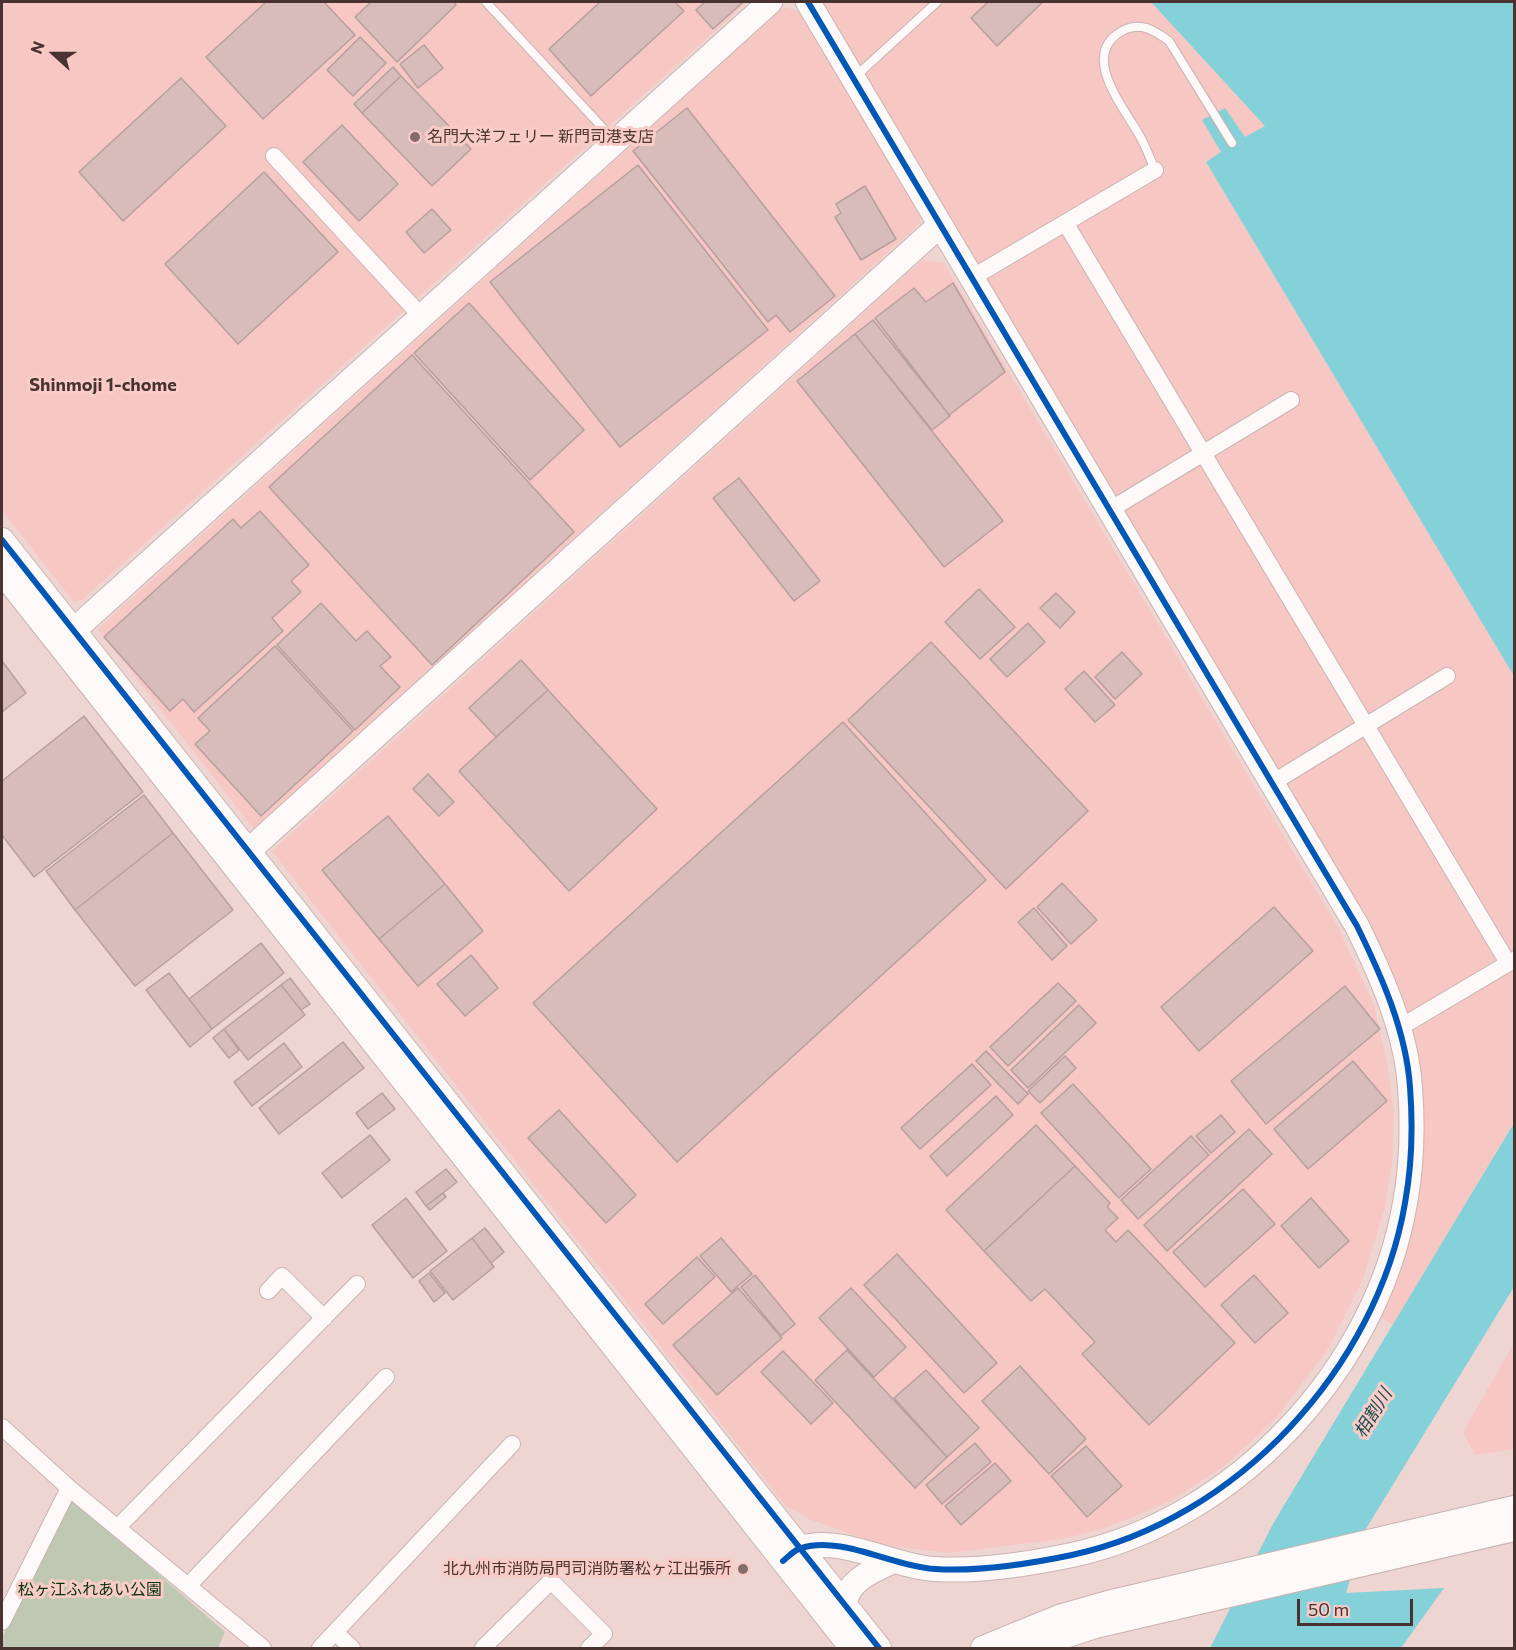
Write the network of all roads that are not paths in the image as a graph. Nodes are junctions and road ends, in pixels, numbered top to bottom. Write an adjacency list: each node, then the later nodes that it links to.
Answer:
1 (486, 2): 6 (lane)
2 (770, 2): 6 (street)
3 (808, 2): 5 (street)
4 (938, 2): 5 (lane)
5 (853, 78): 11 (street)
6 (615, 141): 13 (street)
7 (1232, 143): 9 (lane)
8 (274, 156): 13 (street)
9 (1155, 170): 10 (street)
10 (1066, 224): 12 (street); 15 (street)
11 (940, 225): 12 (street); 23 (street)
12 (973, 277): 16 (street)
13 (422, 317): 19 (street)
14 (1291, 400): 15 (street)
15 (1204, 453): 16 (street); 21 (street)
16 (1108, 511): 22 (street)
17 (2, 540): 19 (street)
18 (2, 572): 19 (street)
19 (66, 638): 23 (street)
20 (1447, 676): 21 (street)
21 (1366, 725): 22 (street); 24 (street)
22 (1272, 783): 25 (street)
23 (240, 859): 36 (street)
24 (1511, 961): 25 (street)
25 (1399, 1028): 37 (street)
26 (357, 1284): 28 (street)
27 (268, 1291): 28 (street)
28 (324, 1318): 34 (street)
29 (386, 1377): 38 (street)
30 (2, 1427): 32 (street)
31 (512, 1444): 42 (street)
32 (69, 1488): 34 (street); 41 (street)
33 (1515, 1508): 39 (street)
34 (117, 1528): 38 (street)
35 (1515, 1529): 39 (street)
36 (791, 1555): 37 (street); 40 (street); 48 (street)
37 (894, 1561): 40 (street)
38 (188, 1586): 43 (street)
39 (1227, 1586): 50 (street); 51 (street)
40 (845, 1606): 49 (street)
41 (2, 1622)
42 (336, 1633): 44 (street); 45 (street)
43 (263, 1648)
44 (320, 1648)
45 (352, 1648)
46 (483, 1648): 47 (street)
47 (589, 1648)
48 (852, 1648)
49 (879, 1648)
50 (982, 1648)
51 (1029, 1648)

